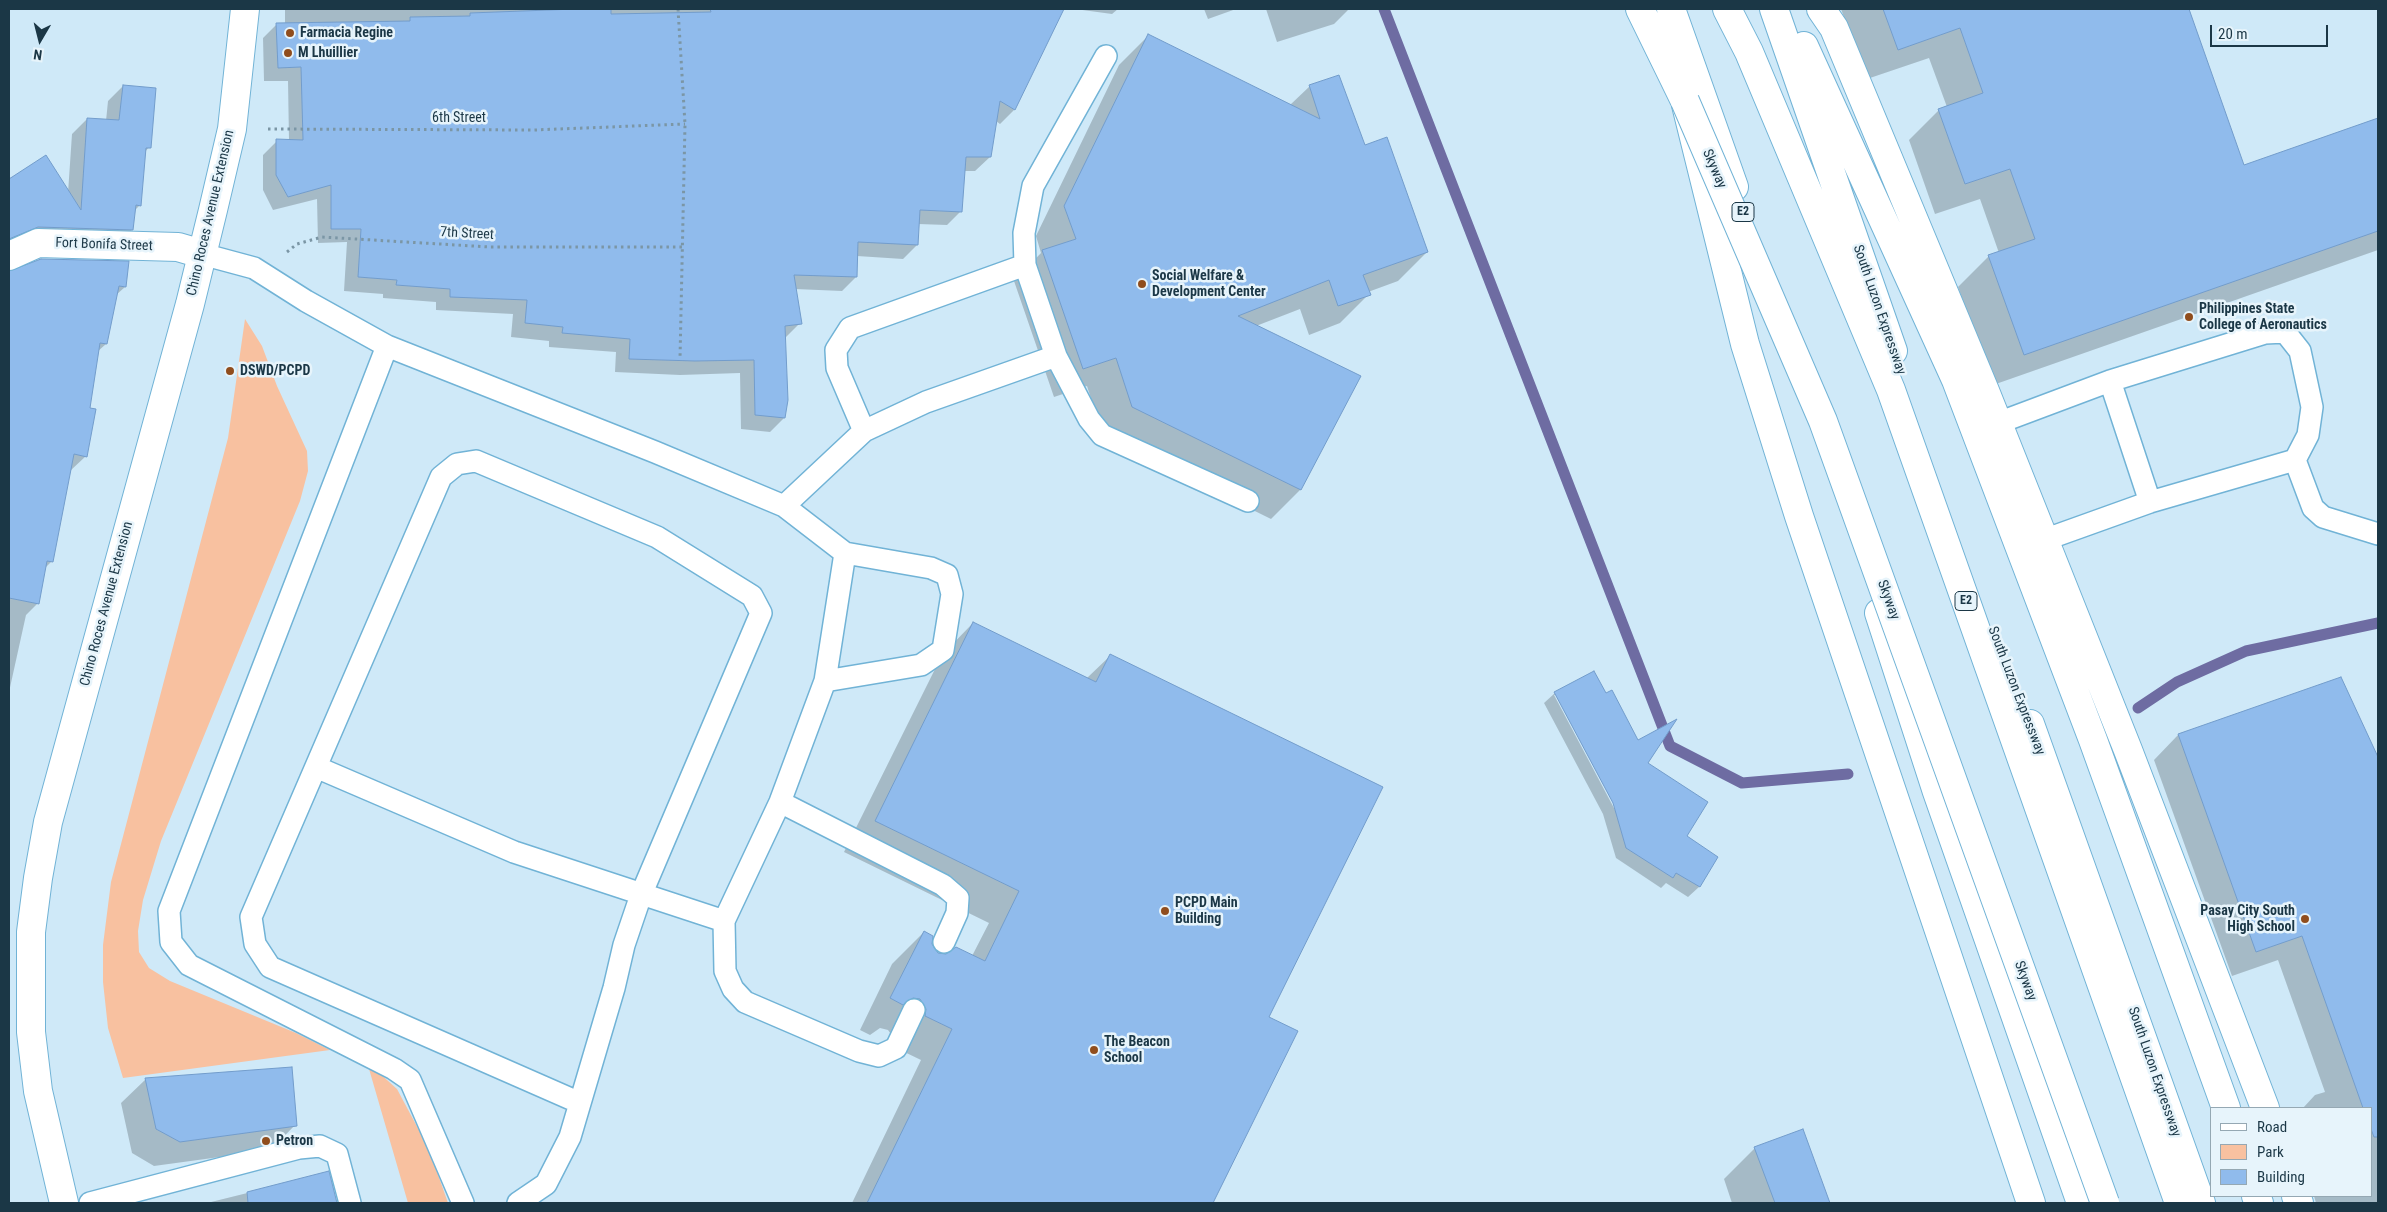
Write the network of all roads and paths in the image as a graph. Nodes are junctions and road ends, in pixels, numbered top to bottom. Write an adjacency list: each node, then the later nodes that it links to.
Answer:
1 (244, 9): 12 (main road, Chino Roces Avenue Extension)
2 (678, 9): 11 (path)
3 (1640, 9): 10 (main road, Skyway / E2)
4 (1671, 9): 47 (main road, E2)
5 (1727, 9): 49 (main road, E2)
6 (1774, 9): 50 (main road, South Luzon Expressway / E2)
7 (1784, 9): 39 (main road)
8 (1820, 9): 22 (main road)
9 (1106, 56): 16 (lane)
10 (1685, 101): 46 (main road, bridge); 48 (main road, Skyway / E2, bridge)
11 (685, 124): 12 (path, 6th Street); 13 (path)
12 (232, 129): 14 (main road, Chino Roces Avenue Extension)
13 (683, 247): 17 (path, 7th Street); 20 (path)
14 (202, 254): 15 (main road, Fort Bonifa Street); 17 (lane); 41 (main road, Chino Roces Avenue Extension)
15 (9, 256)
16 (1025, 265): 19 (lane); 23 (lane)
17 (262, 274): 18 (lane)
18 (387, 346): 27 (lane); 44 (lane)
19 (1056, 356): 23 (lane); 25 (lane)
20 (680, 358)
21 (2110, 381): 22 (lane); 24 (lane); 26 (lane)
22 (1998, 423): 29 (main road)
23 (864, 431): 27 (lane)
24 (2295, 460): 26 (lane); 28 (lane)
25 (1248, 501)
26 (2150, 502): 29 (lane)
27 (784, 506): 30 (lane)
28 (2378, 534)
29 (2044, 540): 40 (main road)
30 (845, 553): 31 (lane); 31 (lane)
31 (825, 681): 33 (lane)
32 (316, 767): 34 (lane); 34 (lane); 38 (lane)
33 (780, 802): 35 (lane); 36 (lane)
34 (641, 895): 35 (lane); 38 (lane)
35 (724, 921): 37 (lane)
36 (944, 942)
37 (914, 1010)
38 (580, 1103): 45 (lane)
39 (2226, 1107)
40 (2265, 1107)
41 (64, 1203)
42 (90, 1203): 43 (lane)
43 (350, 1203)
44 (463, 1203)
45 (518, 1203)
46 (2030, 1203)
47 (2081, 1203)
48 (2105, 1203)
49 (2179, 1203)
50 (2200, 1203)

